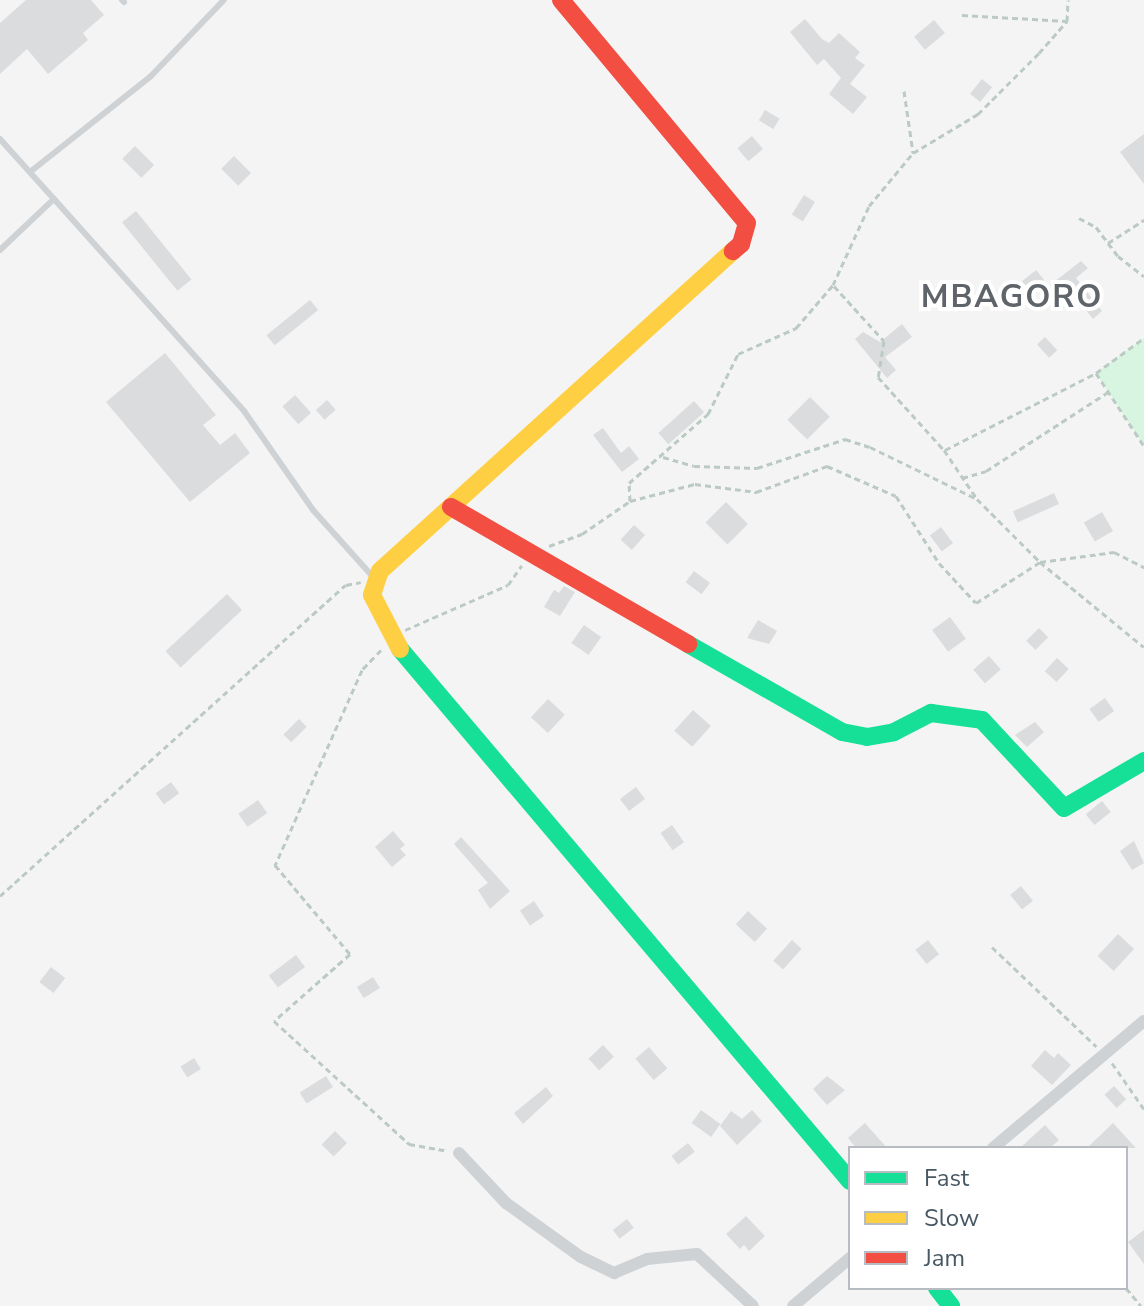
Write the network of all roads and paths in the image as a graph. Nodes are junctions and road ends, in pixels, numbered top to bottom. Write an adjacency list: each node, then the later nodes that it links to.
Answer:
1 (224, 0): 8 (lane)
2 (561, 0): 25 (street)
3 (962, 15): 4 (path)
4 (1067, 21)
5 (904, 91): 7 (path)
6 (0, 139): 8 (lane)
7 (913, 153)
8 (30, 172): 9 (lane)
9 (54, 199): 13 (lane); 28 (lane)
10 (1079, 218): 12 (path)
11 (1144, 220): 12 (path)
12 (1108, 243): 14 (path)
13 (0, 250)
14 (1144, 276)
15 (833, 285): 20 (path)
16 (1144, 338): 17 (path)
17 (1096, 373): 18 (path); 20 (path)
18 (1108, 392): 19 (path); 22 (path)
19 (1144, 446)
20 (944, 450): 22 (path)
21 (663, 457): 23 (path)
22 (962, 478): 23 (path)
23 (977, 499): 26 (path)
24 (630, 501): 26 (path)
25 (451, 507): 28 (street); 30 (street)
26 (1040, 562): 27 (path); 29 (path)
27 (1144, 567)
28 (377, 580): 31 (path); 38 (street)
29 (1144, 647)
30 (1144, 761)
31 (0, 896)
32 (992, 947): 34 (path)
33 (1144, 1021): 34 (street)
34 (1106, 1054): 35 (path); 36 (street)
35 (1144, 1109)
36 (995, 1146)
37 (459, 1153): 42 (street)
38 (848, 1179)
39 (848, 1260): 43 (street)
40 (939, 1290): 44 (street)
41 (1128, 1290): 45 (path)
42 (753, 1306)
43 (793, 1306)
44 (951, 1306)
45 (1141, 1306)

